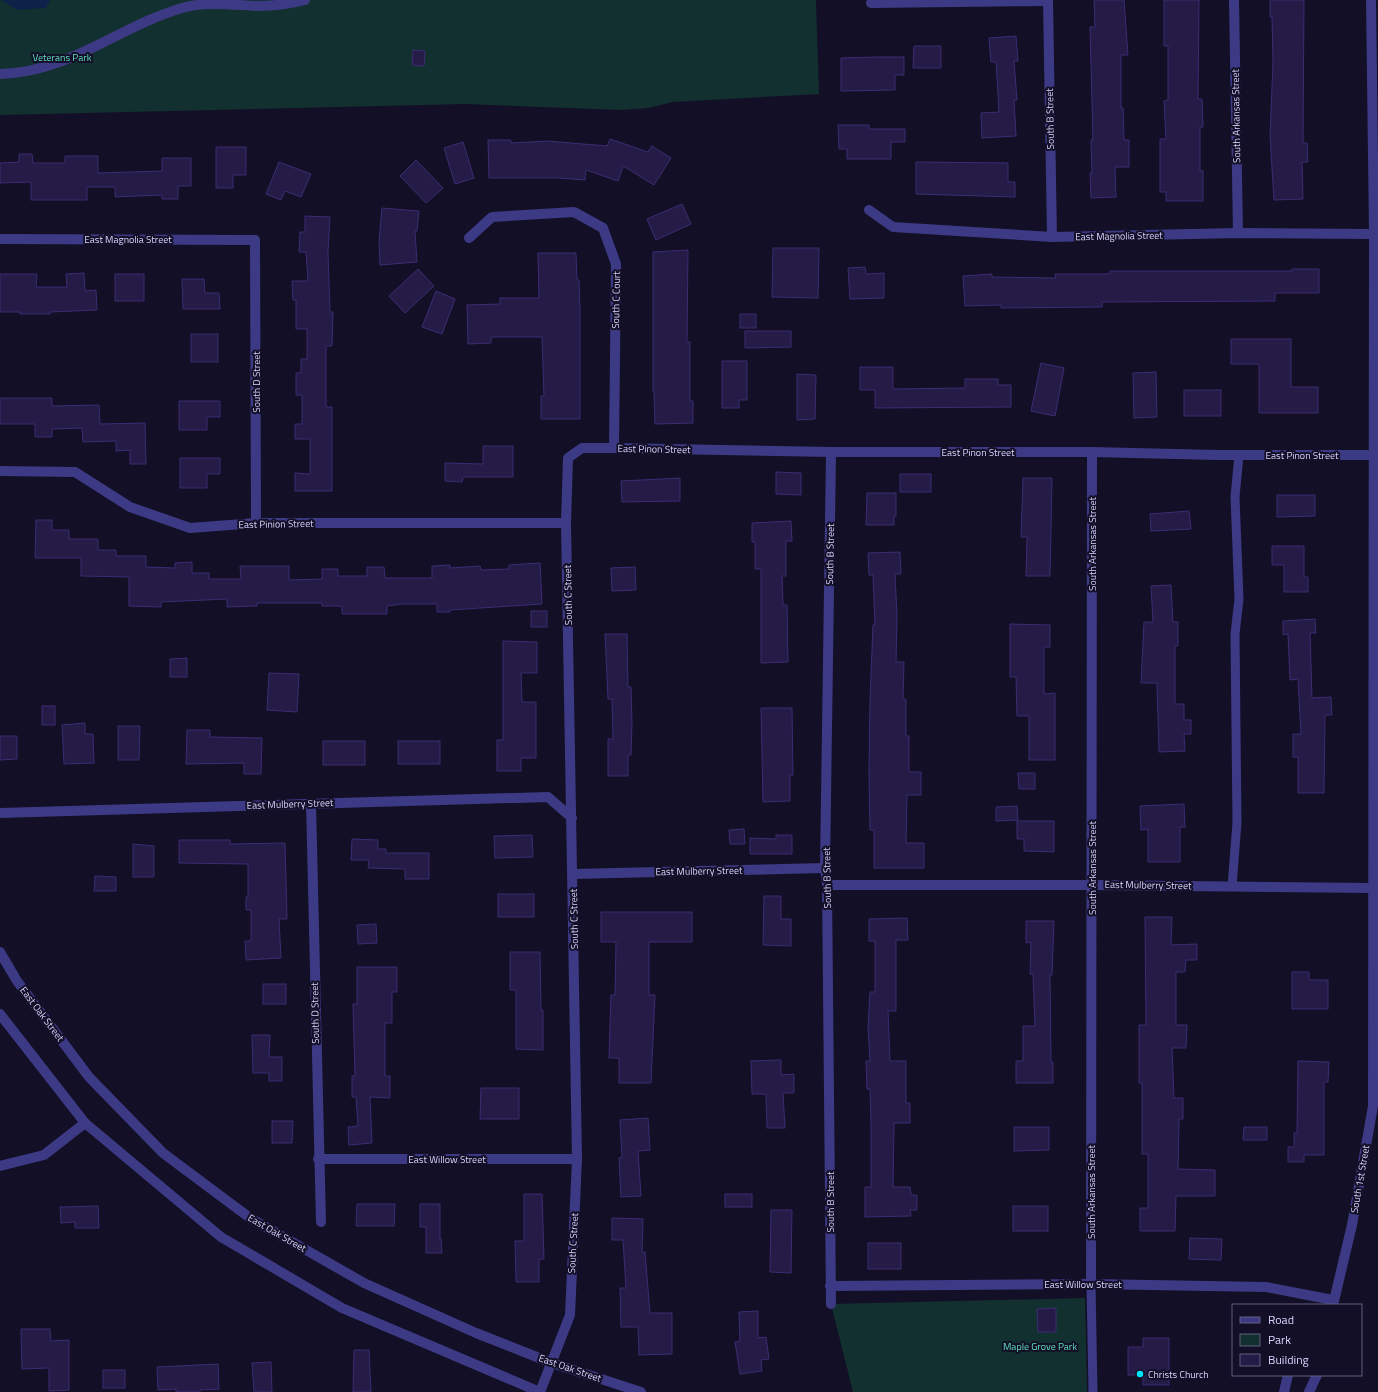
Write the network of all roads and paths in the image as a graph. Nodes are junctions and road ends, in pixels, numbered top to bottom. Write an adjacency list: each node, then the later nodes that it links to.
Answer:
1 (306, 0): 6 (street)
2 (1234, 0): 8 (street, South Arkansas Street)
3 (1371, 0): 9 (street, South 1st Street)
4 (1048, 1): 5 (street); 10 (street, South B Street)
5 (871, 3)
6 (0, 74)
7 (869, 210): 10 (street, East Magnolia Street)
8 (1238, 233): 9 (street, East Magnolia Street); 10 (street, East Magnolia Street)
9 (1374, 234): 19 (street, South 1st Street)
10 (1052, 237)
11 (469, 238): 15 (street, South C Court)
12 (0, 239): 13 (street, East Magnolia Street)
13 (255, 240): 22 (street, South D Street)
14 (582, 448): 15 (street, East Pinon Street); 21 (street, South C Street)
15 (614, 448): 16 (street, East Pinon Street)
16 (831, 452): 17 (street, East Pinon Street); 26 (street, South B Street)
17 (1092, 452): 18 (street, East Pinon Street); 29 (street, South Arkansas Street)
18 (1239, 455): 19 (street, East Pinon Street); 30 (lane)
19 (1373, 455): 31 (street, South 1st Street)
20 (0, 470): 22 (street, East Pinion Street)
21 (566, 523): 22 (street, East Pinion Street); 25 (street, South C Street)
22 (256, 524)
23 (311, 803): 24 (street, East Mulberry Street); 25 (street, East Mulberry Street); 36 (street, South D Street)
24 (0, 813)
25 (572, 818): 27 (street, South C Street)
26 (825, 868): 27 (street, East Mulberry Street); 28 (street, South B Street)
27 (573, 874): 37 (street, South C Street)
28 (827, 885): 29 (street, East Mulberry Street); 41 (street, South B Street)
29 (1092, 885): 30 (street, East Mulberry Street); 40 (street, South Arkansas Street)
30 (1232, 886): 31 (street, East Mulberry Street)
31 (1373, 888): 33 (street, South 1st Street)
32 (0, 952): 44 (street, East Oak Street)
33 (1376, 1006): 42 (street, South 1st Street)
34 (0, 1014): 35 (street)
35 (85, 1123): 38 (street); 48 (street)
36 (318, 1159): 37 (street, East Willow Street); 39 (street, South D Street)
37 (577, 1159): 44 (street, South C Street)
38 (0, 1166)
39 (321, 1222)
40 (1091, 1284): 41 (street, East Willow Street); 42 (street, East Willow Street); 47 (lane)
41 (830, 1286): 43 (street, South B Street)
42 (1332, 1303)
43 (831, 1304)
44 (552, 1363): 48 (street, South C Street); 49 (street, East Oak Street)
45 (1317, 1376): 52 (street)
46 (1288, 1377): 50 (street); 51 (street)
47 (1093, 1391)
48 (540, 1392)
49 (641, 1392)
50 (1277, 1392)
51 (1284, 1392)
52 (1309, 1392)

